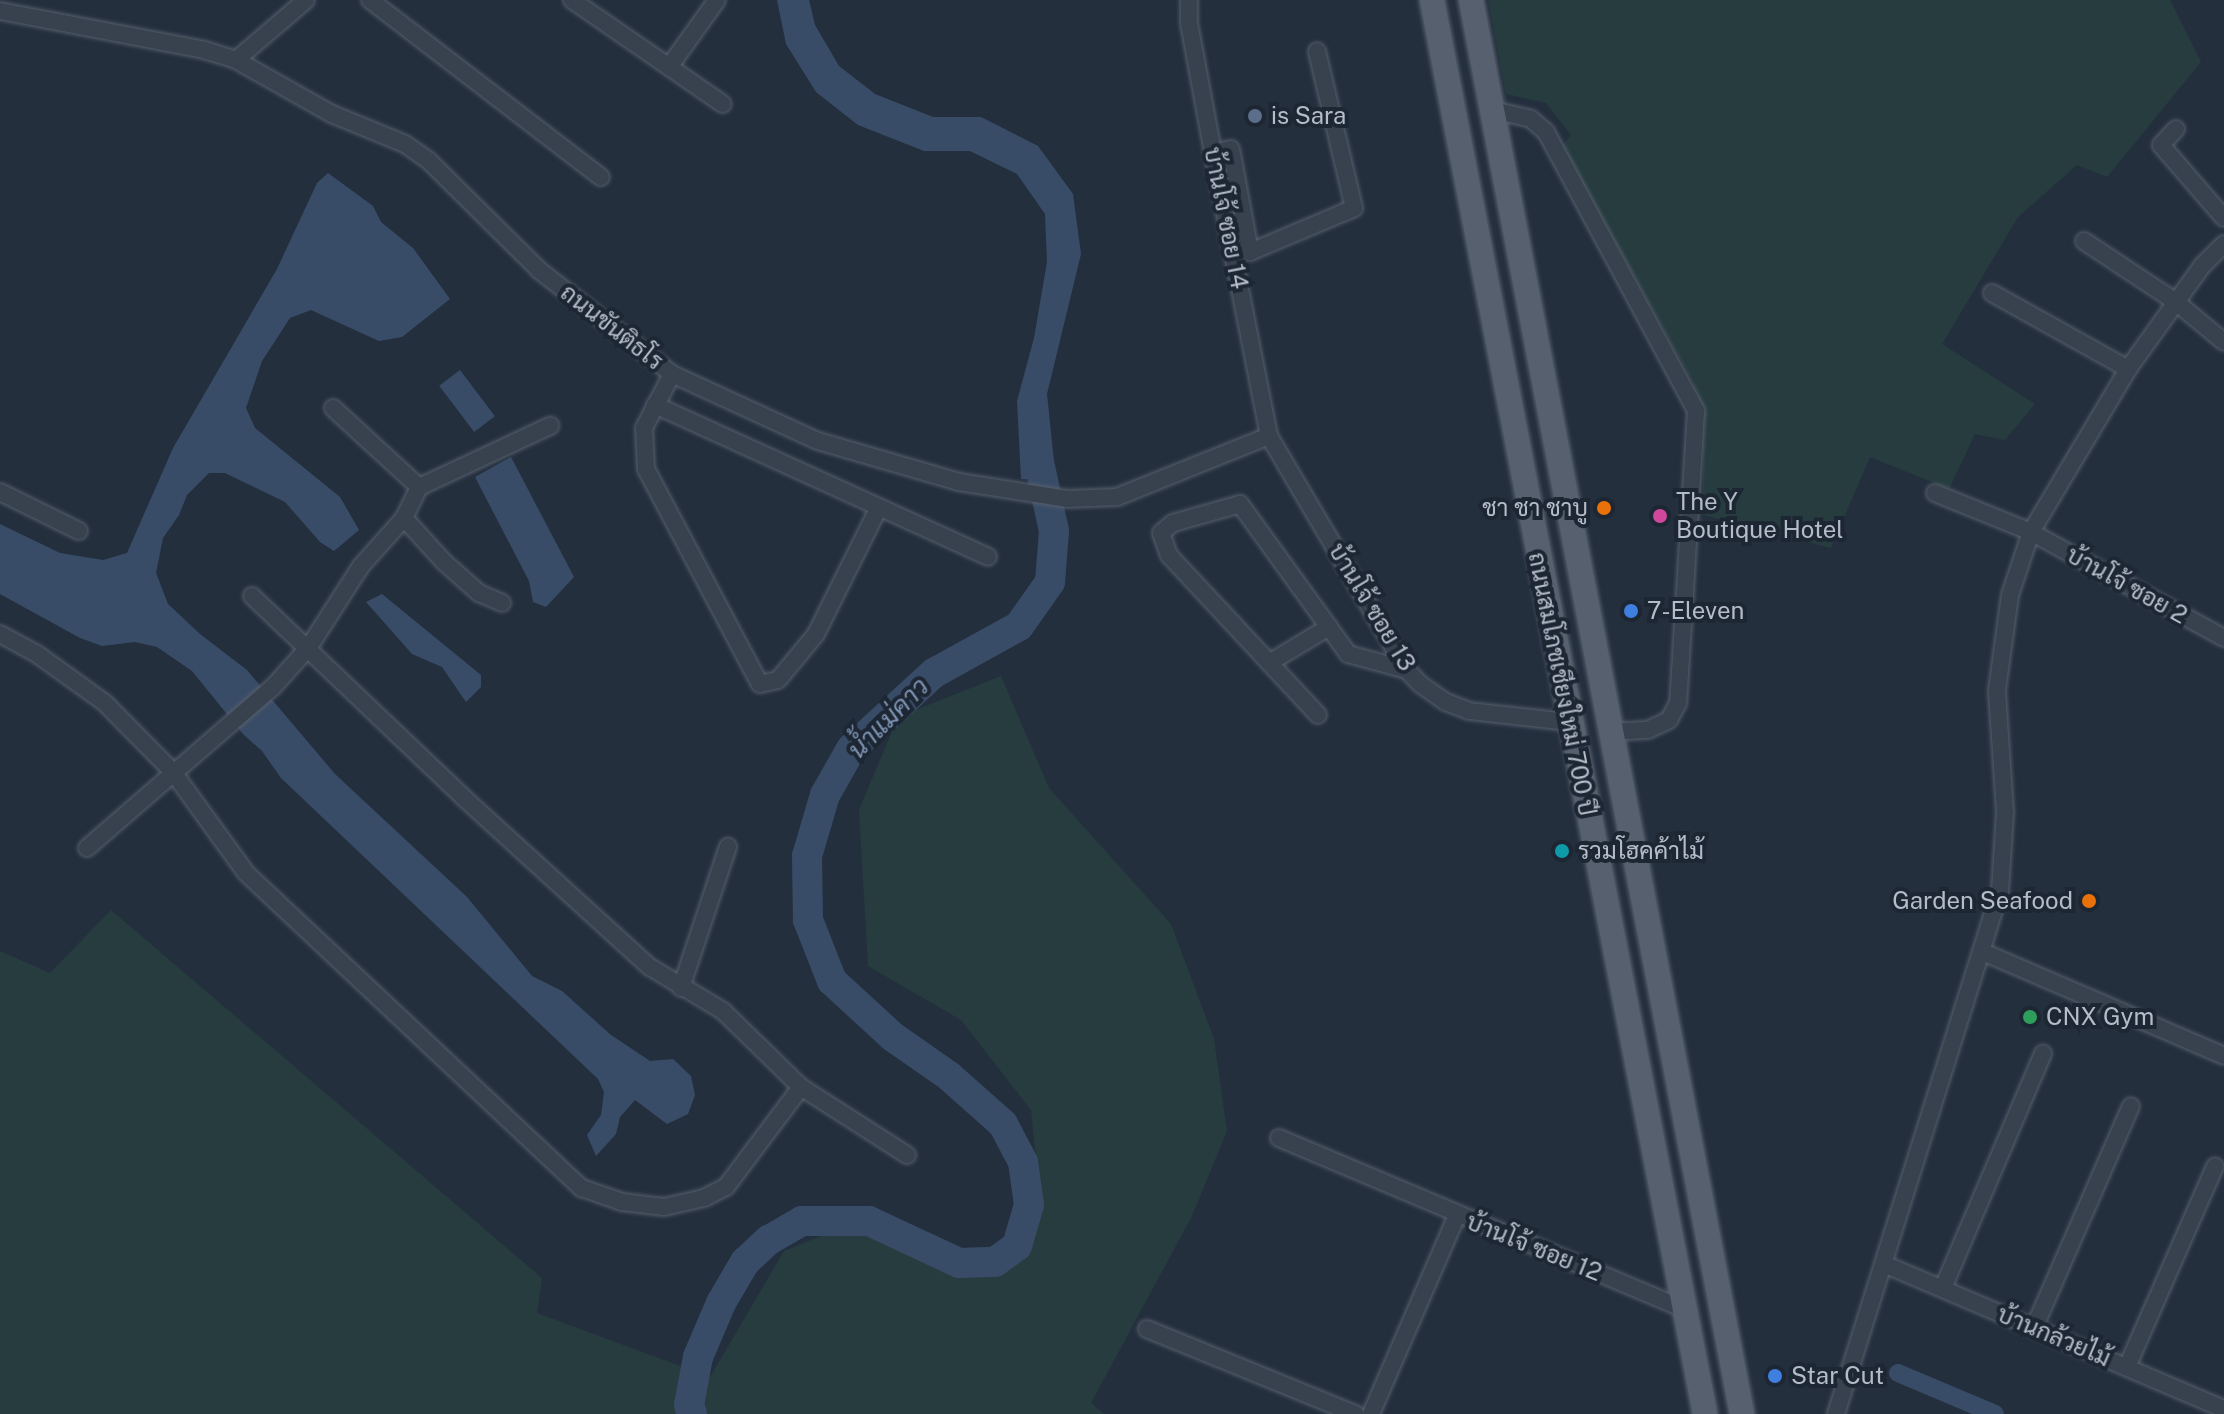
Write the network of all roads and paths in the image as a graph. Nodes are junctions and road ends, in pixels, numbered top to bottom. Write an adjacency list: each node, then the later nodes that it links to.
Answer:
1 (306, 0): 10 (street)
2 (370, 0): 16 (street)
3 (572, 0): 11 (street)
4 (717, 0): 11 (street)
5 (1189, 0): 15 (street, บ้านโจ้ ซอย 14)
6 (1432, 0): 46 (main road, ถนนสมโภชเชียงใหม่ 700 ปี)
7 (1471, 0): 13 (main road, ถนนสมโภชเชียงใหม่ 700 ปี)
8 (0, 11): 10 (street, ถนนขันติธโร)
9 (1317, 51): 15 (street)
10 (236, 60): 24 (street, ถนนขันติธโร)
11 (669, 67): 12 (street)
12 (723, 104)
13 (1493, 110): 47 (main road, ถนนสมโภชเชียงใหม่ 700 ปี); 47 (street)
14 (2176, 129): 17 (street)
15 (1213, 153): 28 (street, บ้านโจ้ ซอย 14)
16 (601, 177)
17 (2224, 218)
18 (2084, 241): 21 (street)
19 (2224, 244): 21 (street)
20 (1992, 293): 23 (street)
21 (2176, 302): 22 (street); 23 (street)
22 (2224, 342)
23 (2128, 369): 35 (street)
24 (672, 374): 25 (street); 28 (street, ถนนขันติธโร)
25 (655, 405): 32 (street); 32 (street)
26 (333, 408): 29 (street)
27 (550, 426): 29 (street)
28 (1269, 436): 44 (street, บ้านโจ้ ซอย 13)
29 (419, 487): 33 (street)
30 (0, 492): 34 (street)
31 (1935, 493): 35 (street, บ้านโจ้ ซอย 2)
32 (878, 509): 36 (street)
33 (404, 518): 38 (street); 42 (street)
34 (79, 531)
35 (2031, 532): 41 (street, บ้านโจ้ ซอย 2); 51 (street)
36 (988, 557)
37 (252, 596): 42 (street)
38 (502, 603)
39 (1329, 627): 43 (street); 43 (street); 44 (street)
40 (0, 634): 48 (street)
41 (2224, 638)
42 (309, 647): 48 (street); 52 (street)
43 (1269, 663): 45 (street)
44 (1407, 670): 46 (street, บ้านโจ้ ซอย 13)
45 (1318, 715)
46 (1569, 722): 63 (main road, ถนนสมโภชเชียงใหม่ 700 ปี)
47 (1612, 732): 71 (main road, ถนนสมโภชเชียงใหม่ 700 ปี)
48 (173, 772): 50 (street); 55 (street)
49 (728, 847): 52 (street)
50 (87, 848)
51 (1983, 952): 54 (street); 61 (street)
52 (681, 988): 55 (street)
53 (2043, 1053): 62 (street)
54 (2224, 1056)
55 (801, 1087): 58 (street)
56 (2131, 1106): 64 (street)
57 (1279, 1138): 60 (street, บ้านโจ้ ซอย 12)
58 (907, 1155)
59 (2215, 1167): 66 (street)
60 (1457, 1215): 63 (street, บ้านโจ้ ซอย 12); 69 (street)
61 (1884, 1264): 62 (street, บ้านกล้วยไม้); 72 (street)
62 (1943, 1288): 64 (street, บ้านกล้วยไม้)
63 (1687, 1310): 70 (main road, ถนนสมโภชเชียงใหม่ 700 ปี)
64 (2034, 1328): 66 (street, บ้านกล้วยไม้)
65 (1147, 1329): 68 (street)
66 (2127, 1367): 67 (street, บ้านกล้วยไม้)
67 (2222, 1403)
68 (1355, 1414)
69 (1371, 1414)
70 (1705, 1414)
71 (1742, 1414)
72 (1836, 1414)

